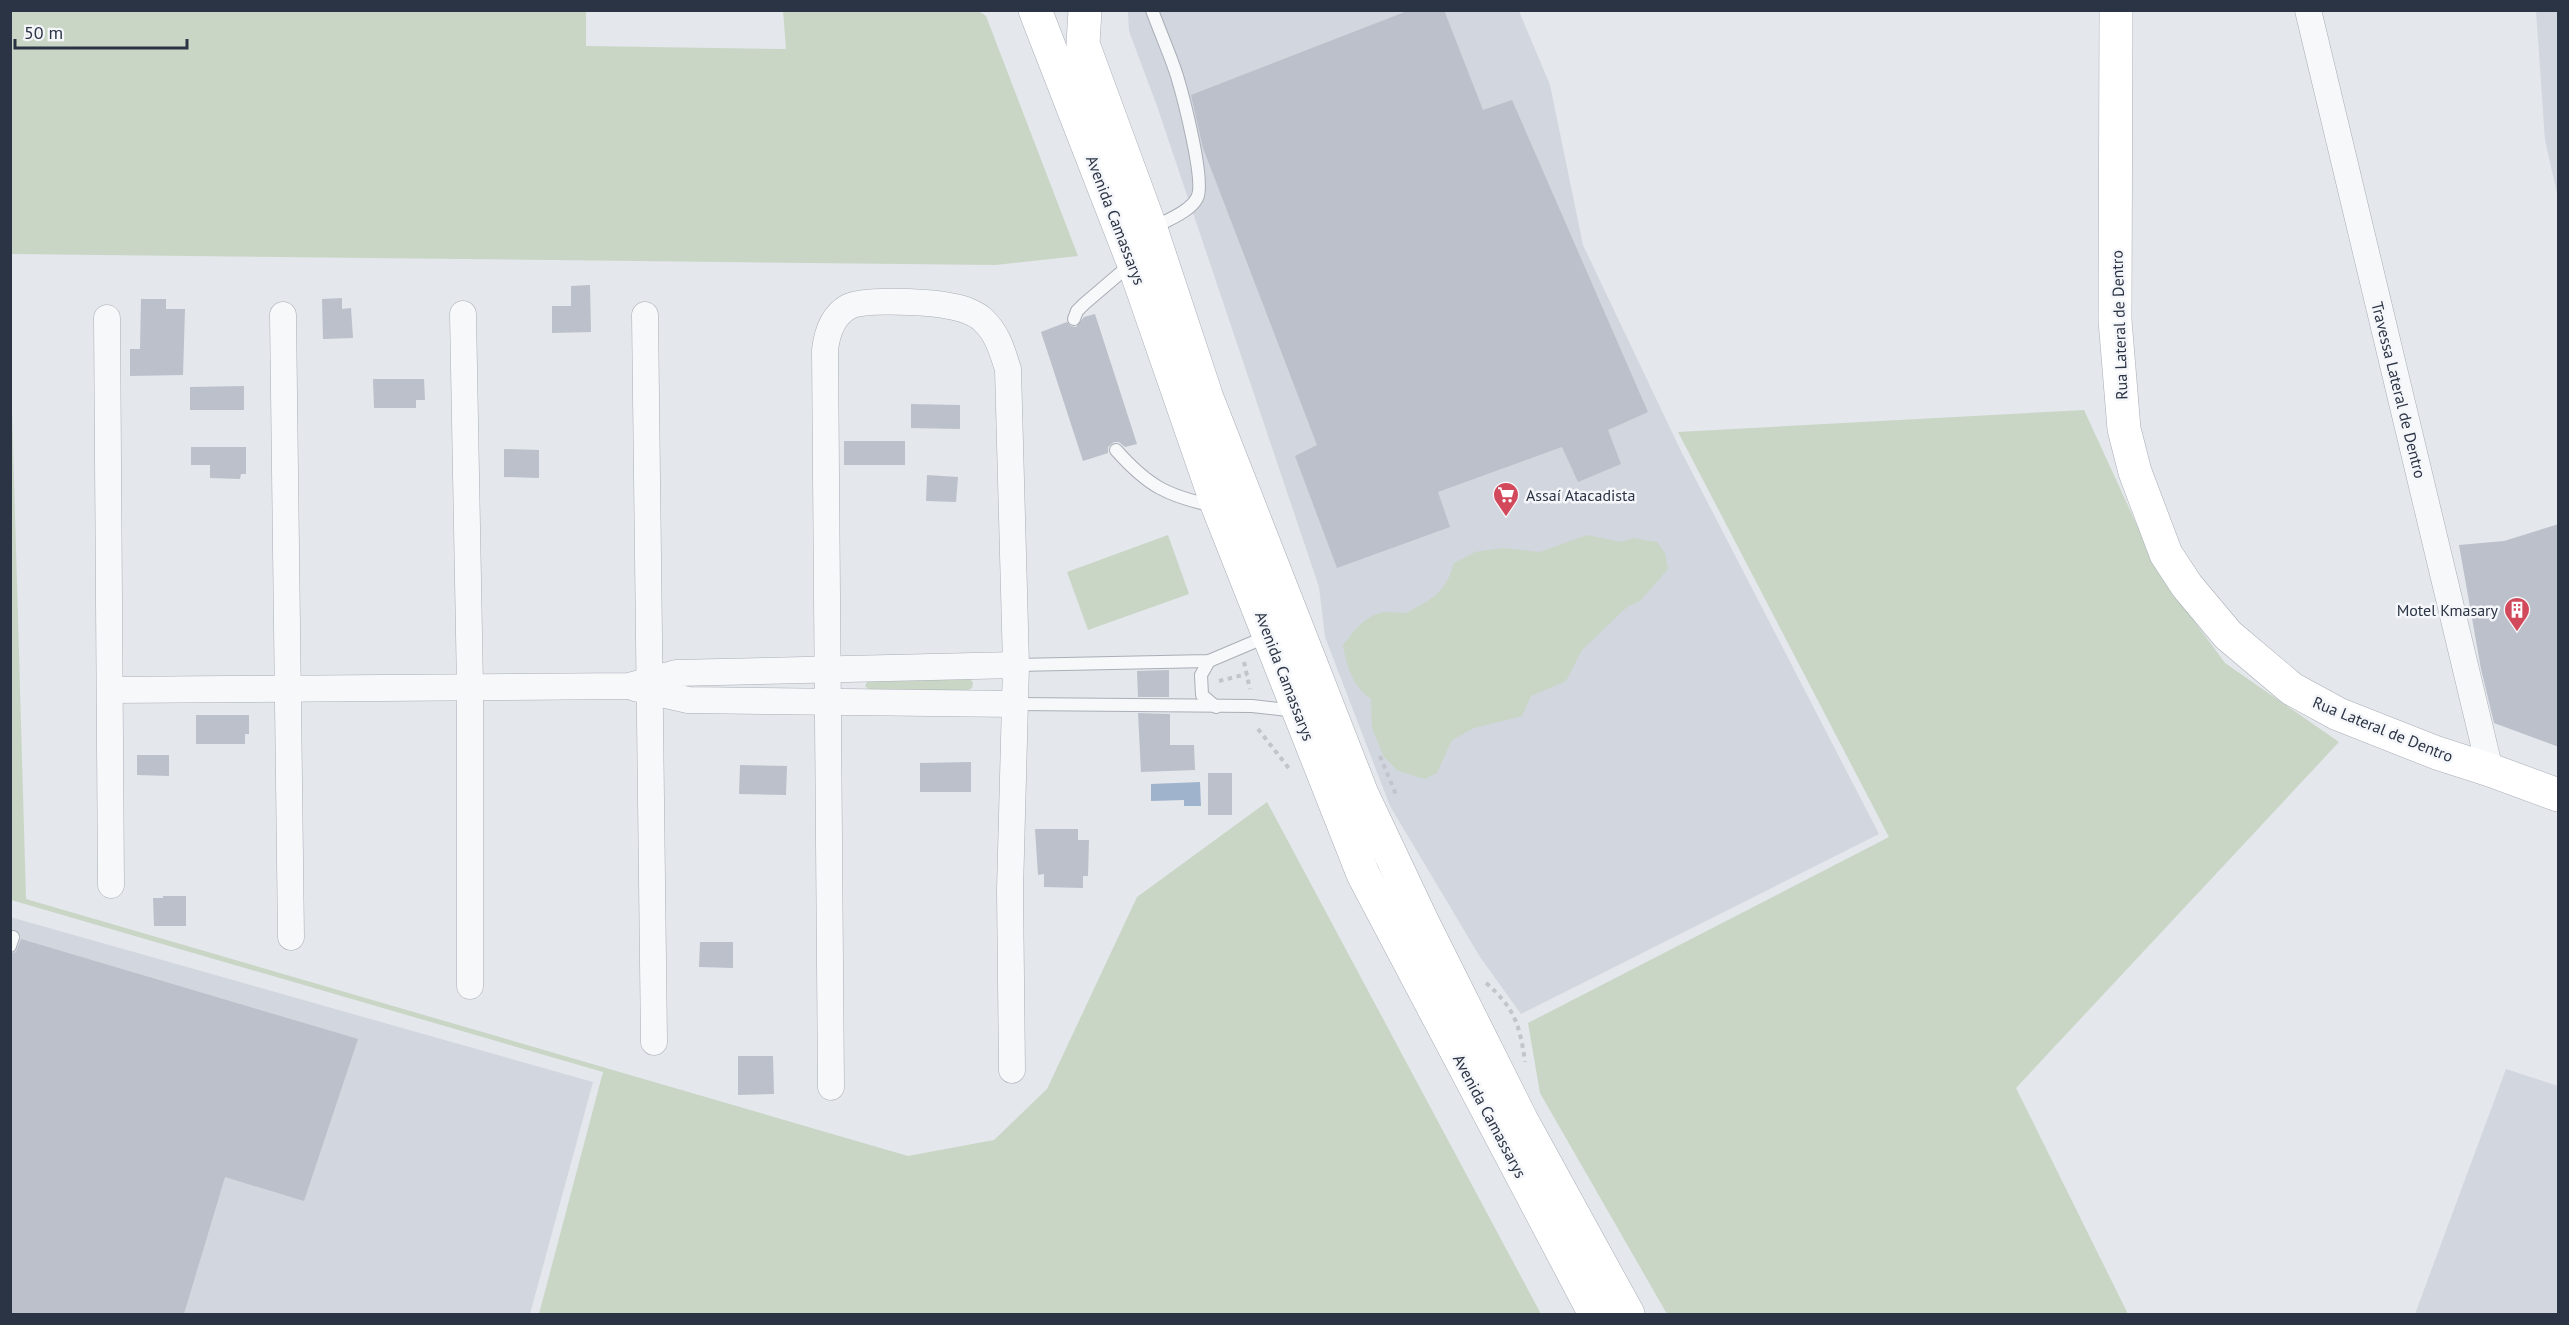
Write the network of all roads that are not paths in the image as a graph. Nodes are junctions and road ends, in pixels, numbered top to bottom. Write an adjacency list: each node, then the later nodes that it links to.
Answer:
1 (1035, 10): 7 (street, Avenida Camassarys)
2 (1085, 10): 6 (street, Avenida Camassarys)
3 (1152, 10): 6 (lane)
4 (2116, 10): 27 (street, Rua Lateral de Dentro)
5 (2307, 10): 27 (street, Travessa Lateral de Dentro)
6 (1151, 229): 36 (street, Avenida Camassarys)
7 (1133, 262): 12 (lane); 14 (street, Avenida Camassarys)
8 (463, 314): 20 (street)
9 (283, 315): 21 (street)
10 (645, 315): 19 (street)
11 (107, 318): 22 (street)
12 (1074, 320)
13 (1116, 450): 14 (lane)
14 (1218, 507): 15 (street, Avenida Camassarys)
15 (1269, 635): 16 (lane); 26 (street, Avenida Camassarys)
16 (1209, 661): 17 (lane); 25 (lane)
17 (1016, 665): 18 (street); 18 (street); 24 (street)
18 (827, 669): 19 (street); 23 (street)
19 (643, 686): 20 (street); 23 (street); 32 (street)
20 (470, 687): 21 (street); 31 (street)
21 (289, 688): 22 (street); 30 (street)
22 (110, 690): 29 (street)
23 (827, 702): 24 (street); 34 (street)
24 (1016, 704): 25 (lane); 33 (street)
25 (1216, 706): 26 (lane)
26 (1299, 712): 35 (street, Avenida Camassarys)
27 (2490, 770): 28 (street, Rua Lateral de Dentro)
28 (2559, 795)
29 (111, 885)
30 (291, 937)
31 (470, 986)
32 (654, 1042)
33 (1012, 1070)
34 (831, 1087)
35 (1595, 1314)
36 (1628, 1314)

